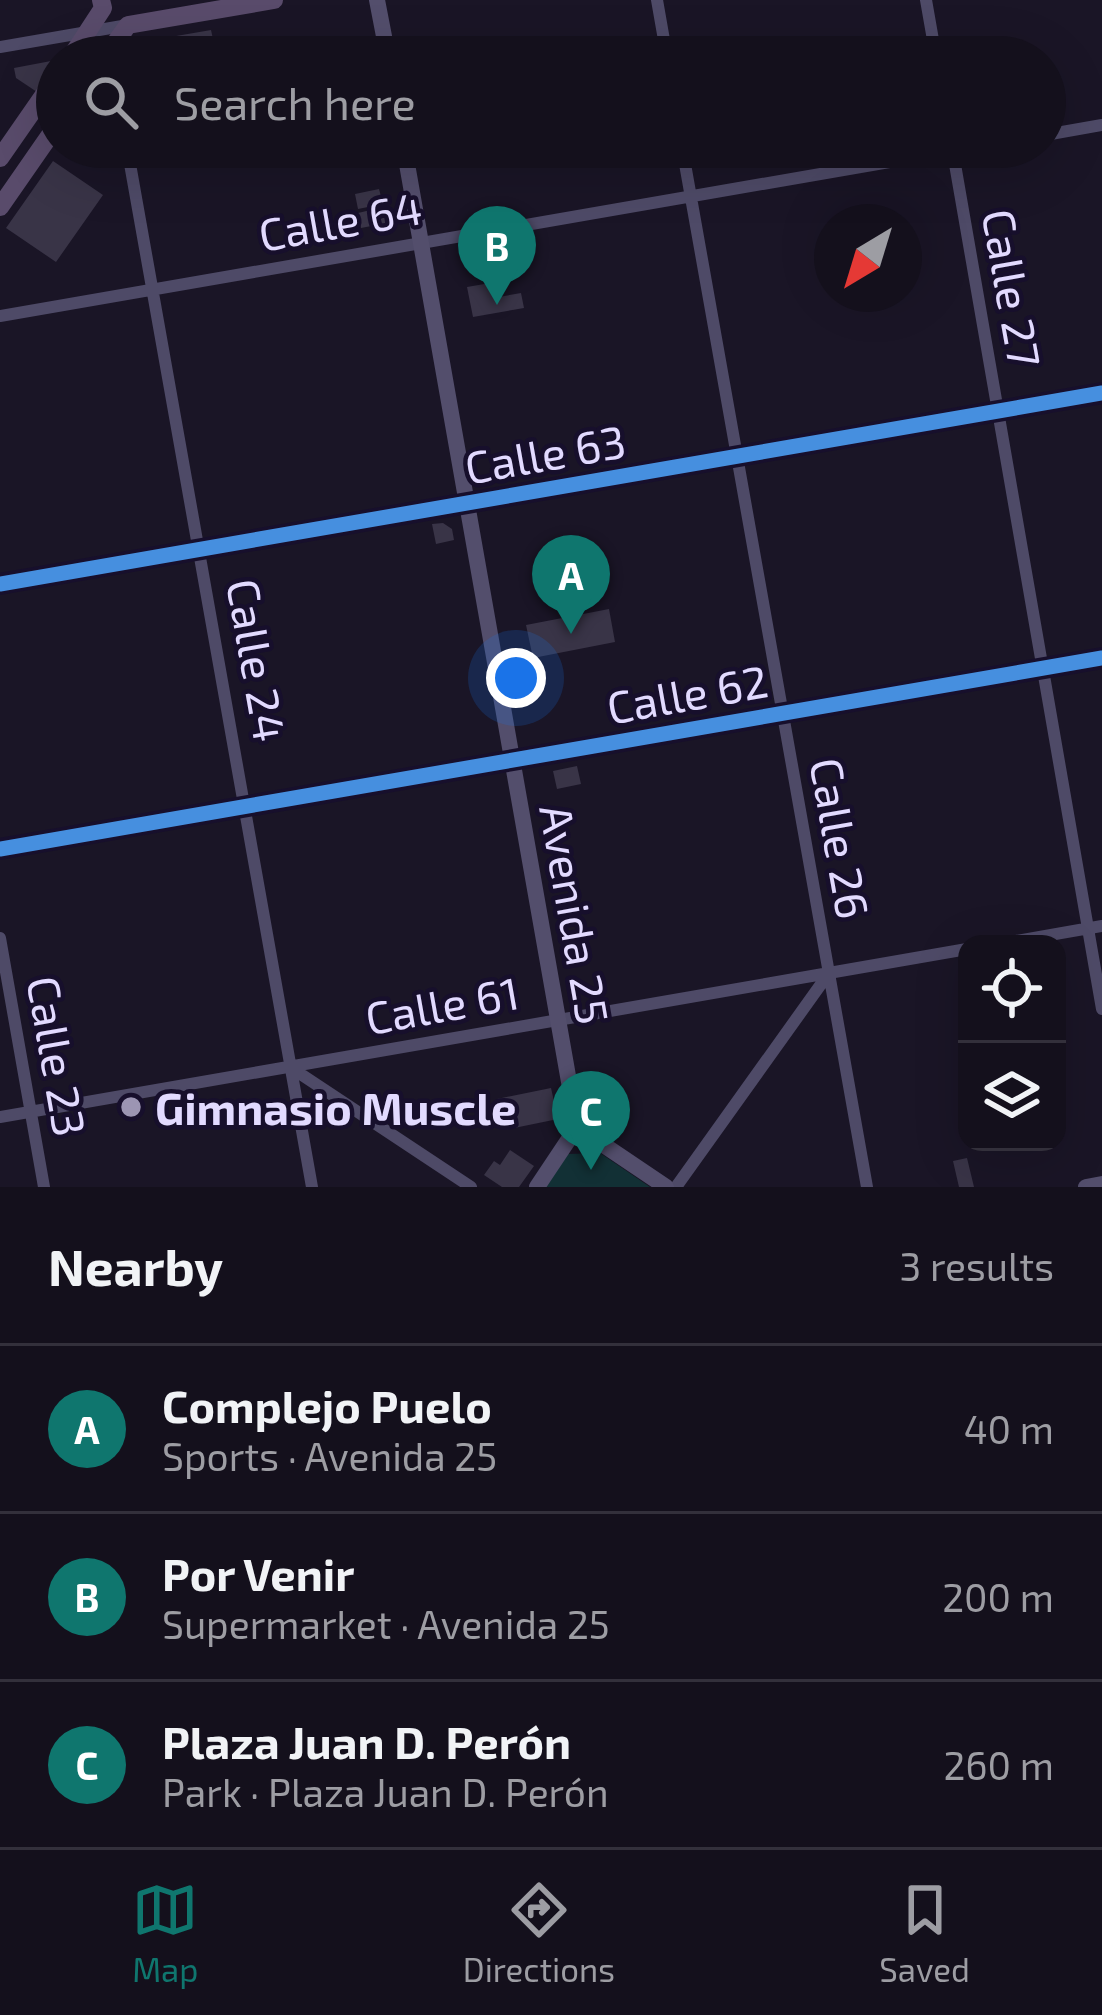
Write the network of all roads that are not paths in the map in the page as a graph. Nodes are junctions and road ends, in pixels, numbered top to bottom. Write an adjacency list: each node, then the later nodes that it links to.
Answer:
1 (274, 0): 6 (main road)
2 (377, 0): 12 (street)
3 (657, 0): 13 (street)
4 (926, 0): 14 (street)
5 (102, 4): 7 (main road)
6 (128, 25): 7 (street); 11 (main road)
7 (97, 30): 8 (street); 9 (main road); 10 (street)
8 (63, 36)
9 (91, 36)
10 (100, 36)
11 (121, 36)
12 (384, 36)
13 (663, 36)
14 (932, 36)
15 (36, 41): 16 (street)
16 (0, 47)
17 (36, 106): 21 (main road)
18 (1102, 125): 19 (street)
19 (1066, 131)
20 (36, 156): 28 (main road)
21 (0, 158)
22 (132, 168): 30 (street, Calle 24)
23 (408, 168): 29 (street, Avenida 25)
24 (686, 168): 27 (street, Calle 26)
25 (846, 168): 27 (street, Calle 64)
26 (955, 168): 33 (street, Calle 27)
27 (691, 196): 29 (street, Calle 64); 34 (street, Calle 26)
28 (0, 208)
29 (421, 243): 30 (street, Calle 64); 35 (street, Avenida 25)
30 (152, 289): 31 (street, Calle 64); 36 (street, Calle 24)
31 (0, 316)
32 (1102, 393): 33 (street, Calle 63)
33 (998, 411): 34 (street, Calle 63); 39 (street, Calle 27)
34 (737, 456): 35 (street, Calle 63); 40 (street, Calle 26)
35 (467, 503): 36 (street, Calle 63); 41 (street, Avenida 25)
36 (199, 549): 37 (street, Calle 63); 42 (street, Calle 24)
37 (0, 584)
38 (1102, 658): 39 (street, Calle 62)
39 (1042, 668): 40 (street, Calle 62); 44 (street, Calle 27)
40 (783, 713): 41 (street, Calle 62); 48 (street, Calle 26)
41 (512, 760): 42 (street, Calle 62); 50 (street, Avenida 25)
42 (244, 806): 43 (street, Calle 62); 51 (street, Calle 24)
43 (0, 849)
44 (1095, 927): 45 (street); 49 (street, Calle 27)
45 (1050, 935)
46 (0, 938): 52 (street, Calle 23)
47 (958, 952): 48 (street, Calle 61)
48 (829, 974): 50 (street, Calle 61); 61 (street); 62 (street, Calle 26)
49 (1102, 1009)
50 (558, 1020): 51 (street, Calle 61); 54 (street, Avenida 25)
51 (290, 1066): 52 (street, Calle 61); 57 (street, Calle 24); 58 (street)
52 (31, 1112): 53 (street, Calle 61); 56 (street, Calle 23)
53 (0, 1117)
54 (577, 1127): 59 (street); 60 (street)
55 (1102, 1184): 63 (street)
56 (44, 1187)
57 (312, 1187)
58 (471, 1187)
59 (537, 1187)
60 (666, 1187)
61 (676, 1187)
62 (867, 1187)
63 (1086, 1187)

